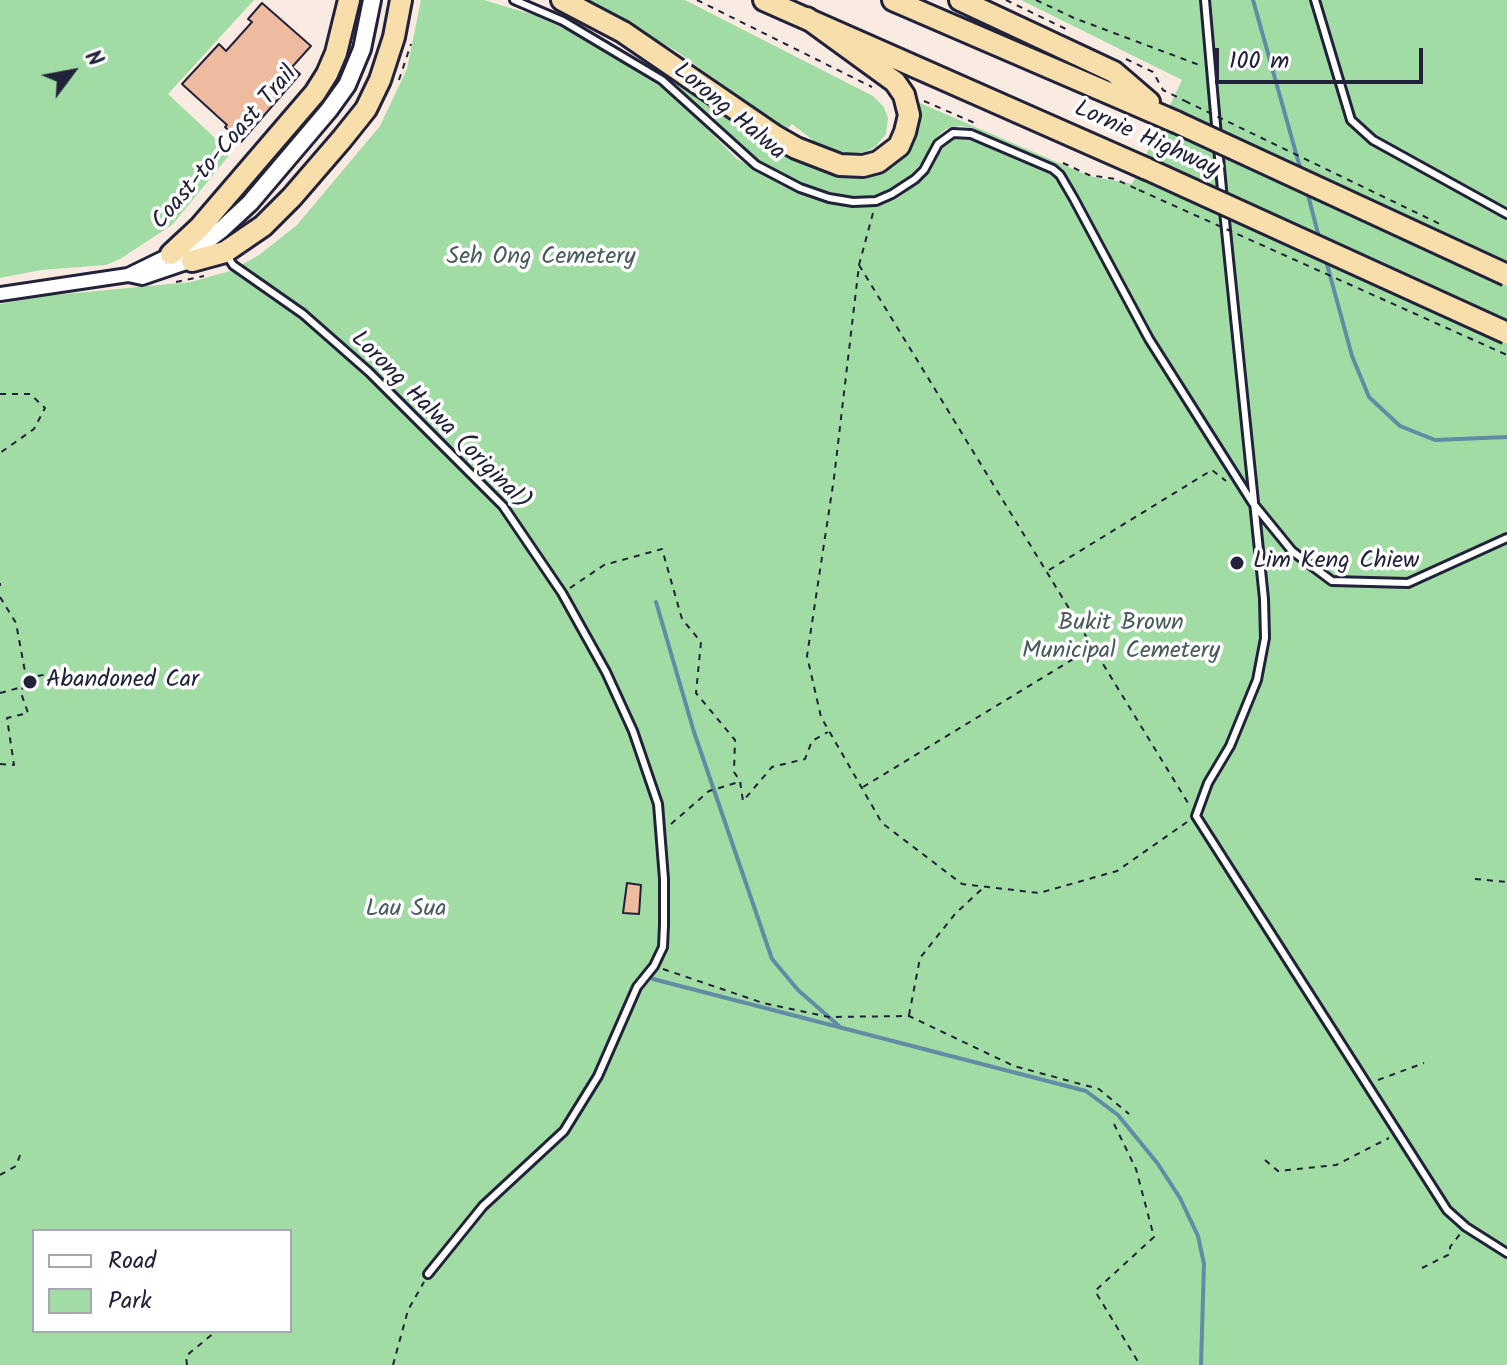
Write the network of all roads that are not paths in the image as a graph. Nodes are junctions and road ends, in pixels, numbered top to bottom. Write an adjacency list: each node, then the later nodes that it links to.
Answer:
1 (349, 0): 16 (highway)
2 (372, 0): 16 (street)
3 (381, 0): 17 (street)
4 (401, 0): 15 (highway)
5 (514, 0): 22 (lane, Lorong Halwa)
6 (562, 0): 12 (highway)
7 (764, 0): 12 (highway, Lornie Highway)
8 (893, 0): 13 (highway, Lornie Highway)
9 (960, 0): 13 (highway)
10 (1205, 0): 22 (lane)
11 (1315, 0): 14 (lane)
12 (807, 18): 21 (highway, Lornie Highway, bridge)
13 (1172, 119): 19 (highway, Lornie Highway, bridge)
14 (1507, 214)
15 (225, 252): 17 (highway); 25 (lane, Lorong Halwa (original))
16 (171, 254): 18 (street)
17 (192, 261): 18 (street)
18 (128, 275): 20 (street)
19 (1507, 275)
20 (0, 294)
21 (1507, 333)
22 (1252, 502): 23 (lane); 24 (lane)
23 (1507, 538)
24 (1507, 1253)
25 (428, 1274)

